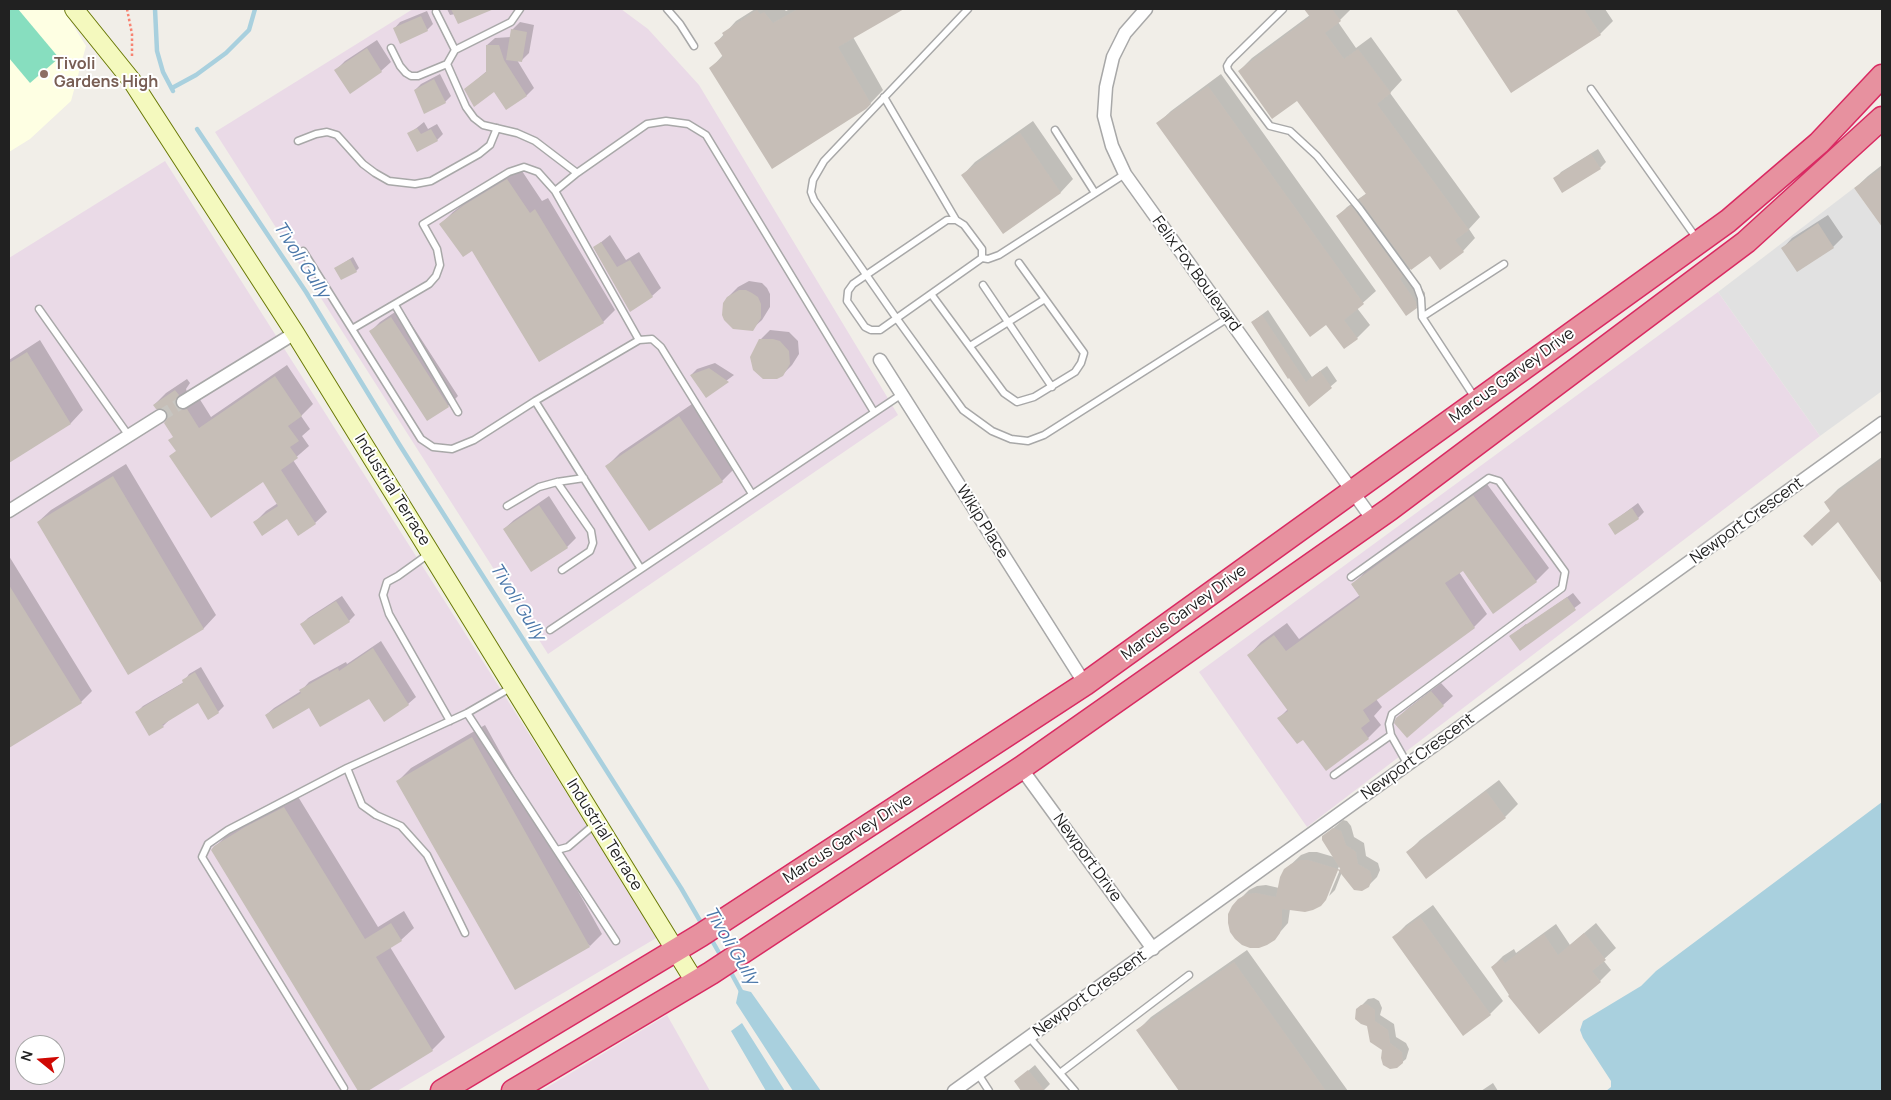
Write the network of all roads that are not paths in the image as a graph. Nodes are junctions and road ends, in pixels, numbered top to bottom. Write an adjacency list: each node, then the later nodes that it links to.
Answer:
1 (74, 9): 40 (street, Industrial Terrace)
2 (520, 9): 10 (lane)
3 (667, 9): 8 (lane)
4 (968, 9): 14 (lane)
5 (1146, 9): 20 (street, Felix Fox Boulevard)
6 (1284, 9): 35 (lane)
7 (436, 12): 10 (lane)
8 (694, 46)
9 (391, 48): 11 (lane)
10 (454, 50): 11 (lane)
11 (447, 64): 16 (lane)
12 (1882, 76): 24 (highway, Marcus Garvey Drive)
13 (1591, 89): 24 (lane)
14 (884, 97): 23 (lane); 29 (lane)
15 (1882, 118): 60 (highway, Marcus Garvey Drive)
16 (497, 128): 18 (lane); 19 (lane)
17 (1055, 130): 22 (lane)
18 (298, 141)
19 (577, 173): 21 (lane); 50 (lane)
20 (1125, 174): 22 (lane); 36 (street, Felix Fox Boulevard)
21 (555, 191): 33 (lane); 41 (lane)
22 (1095, 193): 26 (lane)
23 (956, 220): 26 (lane); 29 (lane)
24 (1699, 242): 48 (highway, Marcus Garvey Drive)
25 (303, 251): 39 (lane)
26 (982, 258): 31 (lane)
27 (1019, 263): 32 (lane)
28 (1504, 264): 35 (lane)
29 (866, 274): 37 (lane); 37 (lane)
30 (983, 285): 38 (lane)
31 (931, 294): 37 (lane); 42 (lane)
32 (1045, 299): 38 (lane); 44 (lane)
33 (394, 305): 39 (lane); 49 (lane)
34 (39, 309): 53 (lane)
35 (1422, 317): 48 (lane)
36 (1228, 318): 37 (lane); 56 (street, Felix Fox Boulevard)
37 (897, 319)
38 (1007, 322): 42 (lane); 44 (lane)
39 (352, 329): 46 (lane)
40 (295, 333): 47 (street); 61 (street, Industrial Terrace)
41 (639, 340): 46 (lane); 57 (lane)
42 (970, 346): 44 (lane)
43 (880, 360): 45 (street, Wikip Place)
44 (1052, 386)
45 (902, 394): 50 (lane); 66 (street, Wikip Place)
46 (535, 401): 54 (lane)
47 (183, 402)
48 (1477, 402): 56 (highway, Marcus Garvey Drive)
49 (458, 412)
50 (874, 412): 57 (lane)
51 (160, 416): 53 (street)
52 (1882, 423): 71 (street, Newport Crescent)
53 (129, 436): 59 (street)
54 (584, 478): 55 (lane); 62 (lane)
55 (557, 482): 58 (lane); 63 (lane)
56 (1352, 491): 60 (street, Felix Fox Boulevard); 66 (highway, Marcus Garvey Drive)
57 (752, 494): 62 (lane)
58 (507, 506)
59 (9, 511)
60 (1373, 520): 73 (highway, Marcus Garvey Drive)
61 (430, 553): 67 (street, Industrial Terrace); 69 (lane)
62 (641, 569): 65 (lane)
63 (562, 570)
64 (1351, 576): 70 (lane)
65 (550, 630)
66 (1085, 684): 80 (highway, Marcus Garvey Drive)
67 (512, 686): 68 (lane); 75 (street, Industrial Terrace)
68 (467, 713): 69 (lane); 76 (lane)
69 (450, 720): 72 (lane)
70 (1391, 735): 71 (lane); 74 (lane)
71 (1408, 765): 79 (street, Newport Crescent)
72 (347, 768): 77 (lane); 86 (lane)
73 (1021, 768): 79 (street, Newport Drive); 82 (highway, Marcus Garvey Drive)
74 (1334, 775)
75 (596, 823): 76 (lane); 80 (street, Industrial Terrace)
76 (557, 850): 78 (lane)
77 (465, 933)
78 (616, 940)
79 (1153, 949): 83 (street, Newport Crescent)
80 (675, 952): 82 (street, Industrial Terrace); 87 (highway, Marcus Garvey Drive)
81 (1188, 975): 84 (lane)
82 (695, 982): 88 (highway, Marcus Garvey Drive)
83 (1029, 1037): 84 (lane); 85 (street, Newport Crescent)
84 (1060, 1073): 91 (lane)
85 (978, 1074): 89 (street, Newport Crescent); 90 (lane)
86 (344, 1088)
87 (442, 1091)
88 (513, 1091)
89 (954, 1091)
90 (989, 1091)
91 (1075, 1091)

